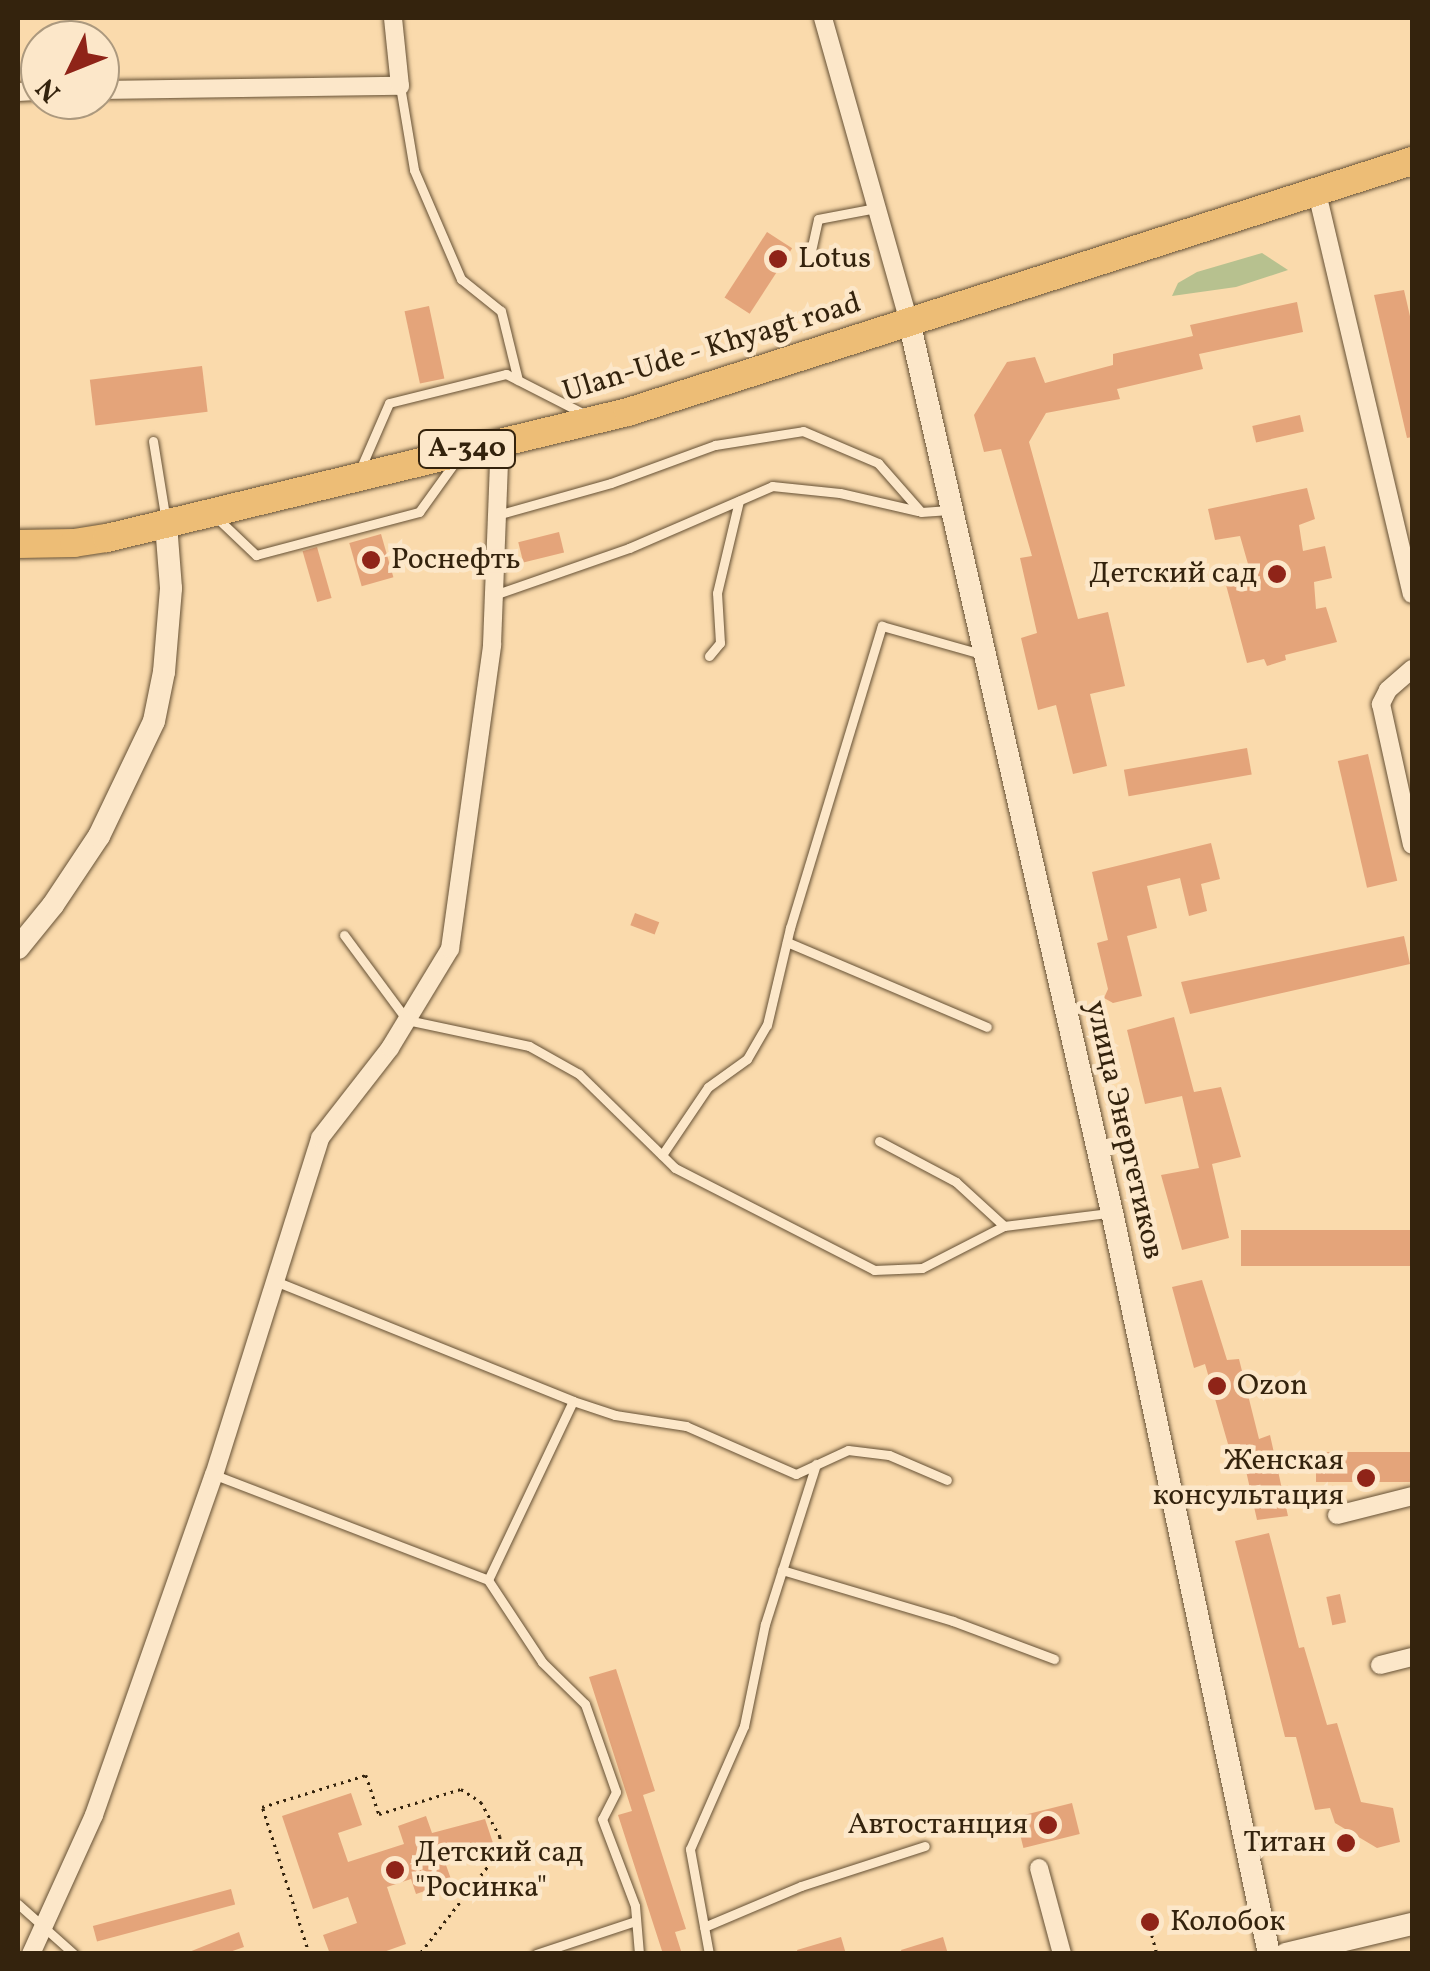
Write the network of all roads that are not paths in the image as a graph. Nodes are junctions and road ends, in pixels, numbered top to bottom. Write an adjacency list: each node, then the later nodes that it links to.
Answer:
1 (393, 18): 3 (street)
2 (824, 18): 7 (street)
3 (400, 86): 4 (street); 10 (lane)
4 (120, 90)
5 (1412, 161): 6 (highway, Ulan-Ude - Khyagt road / А-340)
6 (1317, 192): 9 (highway, Ulan-Ude - Khyagt road / А-340); 23 (street)
7 (876, 208): 8 (lane); 9 (street)
8 (809, 260)
9 (909, 321): 11 (highway, Ulan-Ude - Khyagt road / А-340); 17 (street, улица Энергетиков)
10 (518, 380): 11 (lane); 15 (lane)
11 (596, 420): 13 (highway, Ulan-Ude - Khyagt road / А-340)
12 (153, 441): 21 (lane)
13 (500, 442): 14 (highway, Ulan-Ude - Khyagt road / А-340); 20 (street)
14 (464, 450): 15 (highway, Ulan-Ude - Khyagt road / А-340); 19 (lane)
15 (358, 476): 19 (highway, Ulan-Ude - Khyagt road / А-340)
16 (739, 501): 18 (lane); 24 (lane); 25 (lane)
17 (956, 510): 18 (lane); 26 (street, улица Энергетиков)
18 (921, 512): 20 (lane)
19 (211, 513): 21 (highway, Ulan-Ude - Khyagt road / А-340)
20 (497, 515): 24 (street)
21 (166, 524): 22 (highway, Ulan-Ude - Khyagt road / А-340); 31 (street)
22 (18, 544)
23 (1412, 594)
24 (494, 595): 32 (street)
25 (709, 656)
26 (988, 656): 30 (lane); 36 (street, улица Энергетиков)
27 (1412, 669): 28 (street)
28 (1412, 845)
29 (344, 935): 32 (lane)
30 (787, 942): 33 (lane); 35 (lane)
31 (18, 948)
32 (407, 1020): 35 (lane); 38 (street)
33 (987, 1026)
34 (879, 1141): 37 (lane)
35 (662, 1155): 37 (lane)
36 (1112, 1212): 37 (lane); 63 (street, улица Энергетиков)
37 (1004, 1226)
38 (275, 1280): 39 (lane); 41 (street)
39 (573, 1400): 40 (lane); 46 (lane)
40 (816, 1464): 42 (lane); 45 (lane)
41 (214, 1474): 46 (lane); 55 (street)
42 (947, 1480)
43 (1412, 1496): 44 (street)
44 (1337, 1516)
45 (782, 1570): 48 (lane); 56 (lane)
46 (488, 1580): 53 (lane)
47 (1412, 1657): 49 (street)
48 (1054, 1659)
49 (1380, 1665)
50 (925, 1846): 56 (lane)
51 (1039, 1868): 62 (street)
52 (18, 1904): 55 (lane)
53 (635, 1921): 59 (lane); 60 (lane)
54 (1412, 1924): 64 (street)
55 (44, 1926): 57 (street); 58 (lane)
56 (704, 1928): 61 (lane)
57 (31, 1954)
58 (74, 1954)
59 (536, 1954)
60 (639, 1954)
61 (708, 1954)
62 (1062, 1954)
63 (1269, 1954)
64 (1286, 1954)

